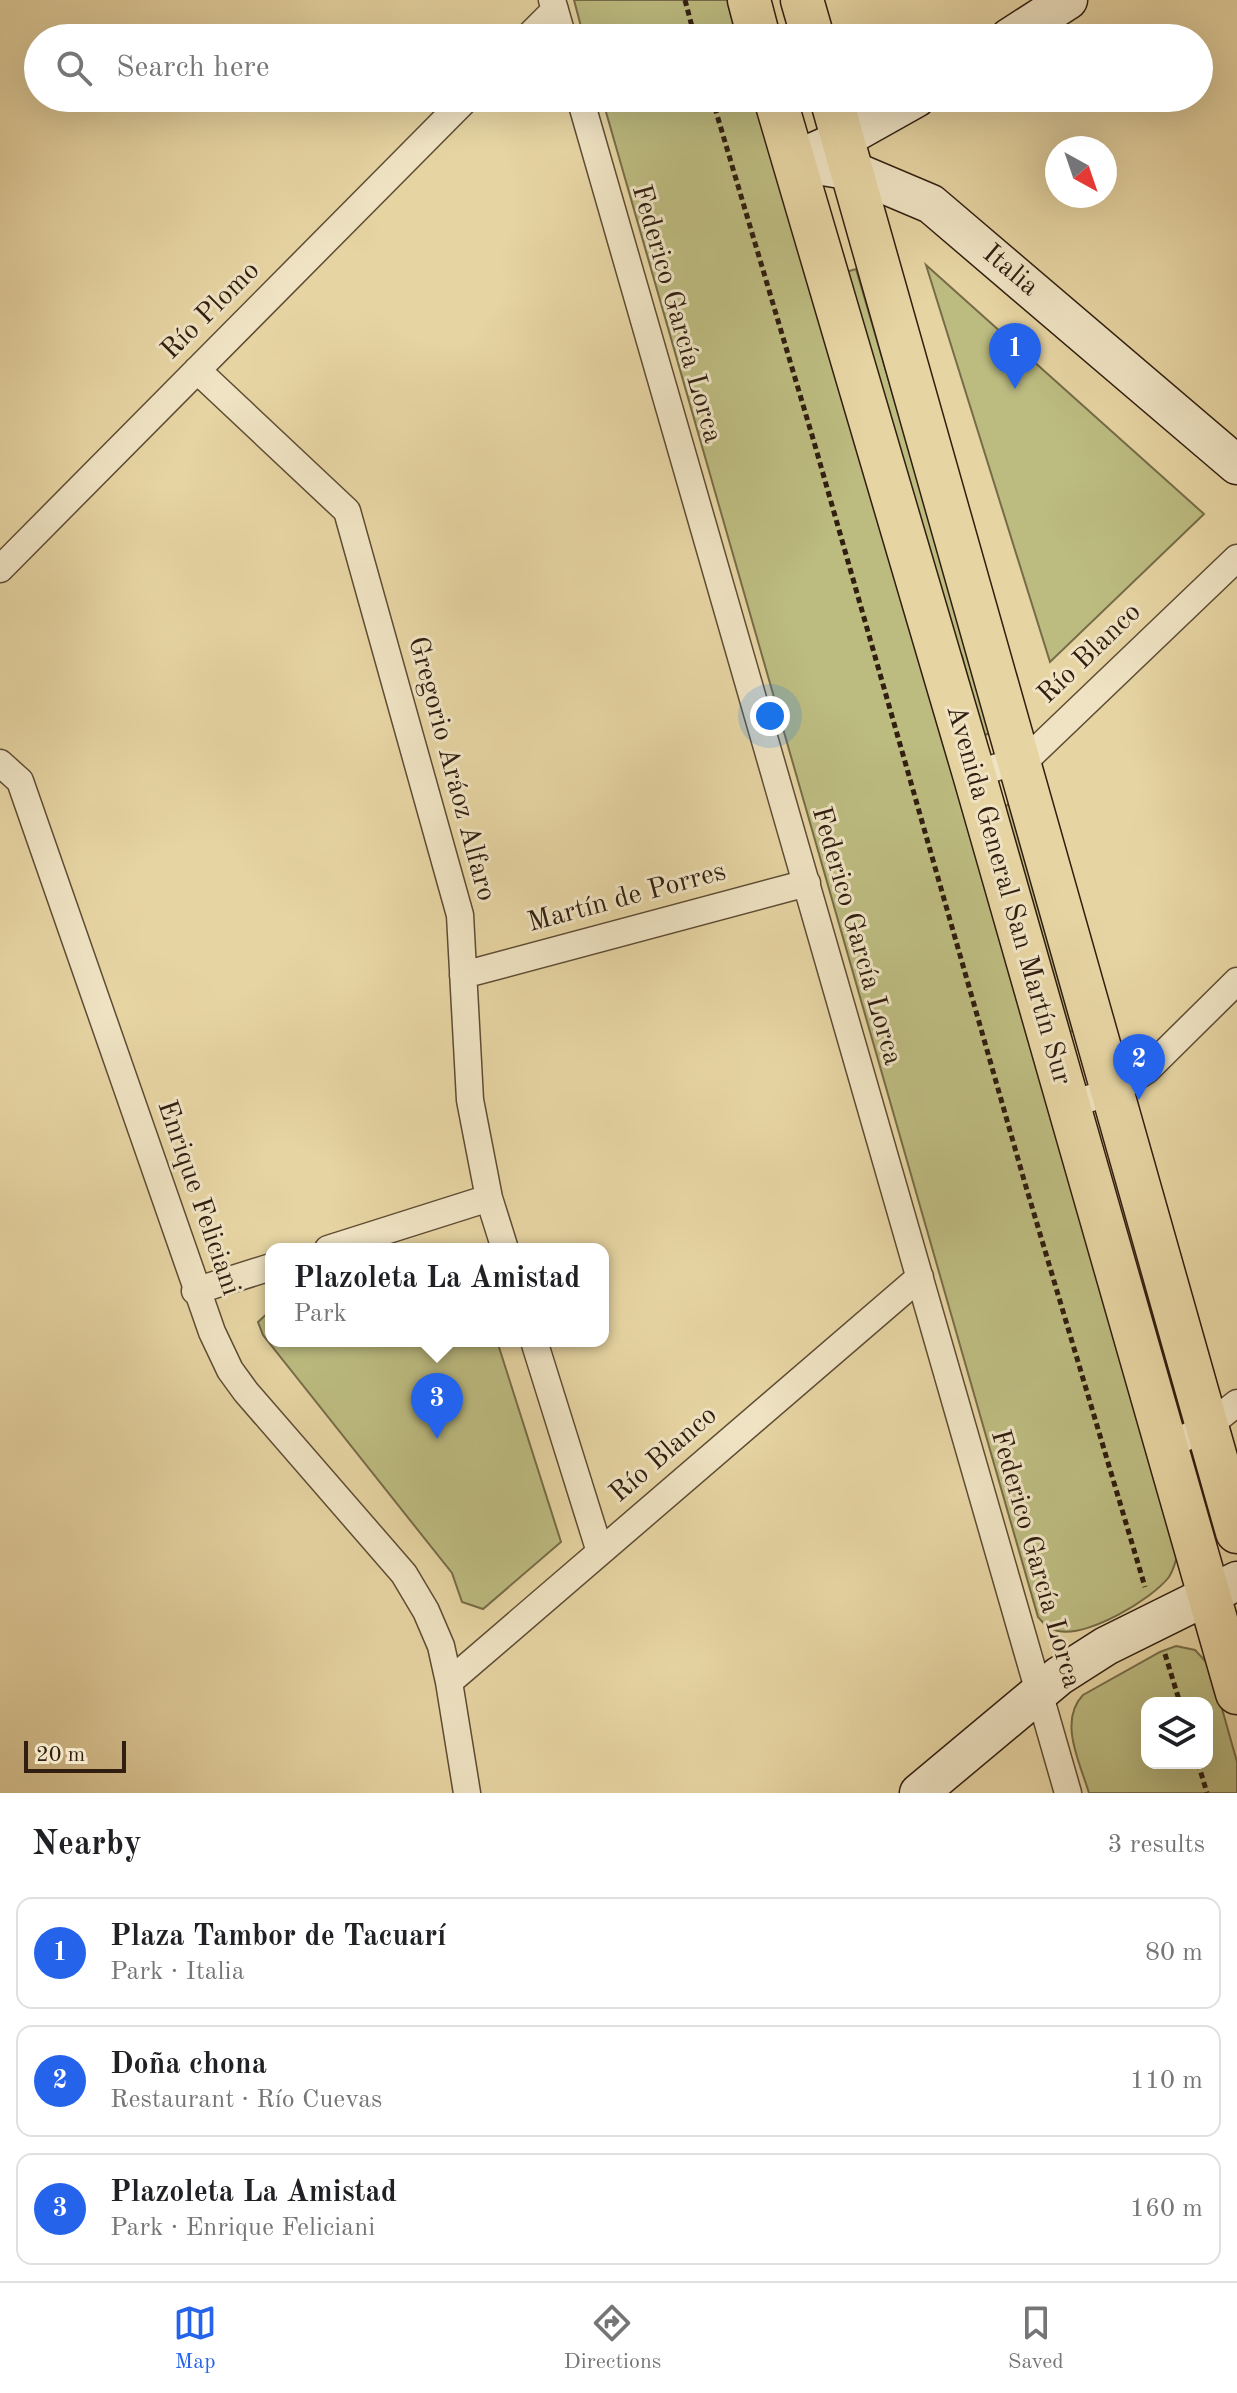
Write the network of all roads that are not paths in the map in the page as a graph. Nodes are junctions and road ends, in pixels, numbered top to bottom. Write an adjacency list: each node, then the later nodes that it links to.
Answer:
1 (749, 0): 6 (main road)
2 (802, 0): 7 (main road)
3 (1068, 0): 8 (street)
4 (554, 5): 5 (street)
5 (538, 24)
6 (755, 24)
7 (809, 24)
8 (1031, 24)
9 (453, 112): 16 (street, Río Plomo)
10 (584, 112): 23 (street, Federico García Lorca)
11 (779, 112): 15 (main road, Avenida General San Martín Sur)
12 (835, 112): 14 (main road, Avenida General San Martín Sur)
13 (899, 112): 14 (street)
14 (848, 155): 15 (street, Italia); 17 (street, Italia); 20 (main road, Avenida General San Martín Sur)
15 (793, 161): 22 (main road, Avenida General San Martín Sur)
16 (197, 370): 19 (street, Río Plomo); 24 (street, Gregorio Aráoz Alfaro)
17 (1237, 465)
18 (1237, 558): 20 (street, Río Blanco)
19 (0, 569)
20 (1020, 760): 22 (street, Río Blanco); 26 (main road, Avenida General San Martín Sur)
21 (0, 763): 33 (street, Enrique Feliciani)
22 (974, 774): 27 (main road, Avenida General San Martín Sur)
23 (807, 883): 24 (street, Martín de Porres); 32 (street, Federico García Lorca)
24 (463, 975): 28 (street, Gregorio Aráoz Alfaro)
25 (1237, 981): 26 (street)
26 (1114, 1091): 27 (street); 35 (main road, Avenida General San Martín Sur)
27 (1068, 1105): 36 (main road, Avenida General San Martín Sur)
28 (489, 1198): 29 (street); 30 (street, Gregorio Aráoz Alfaro)
29 (347, 1243)
30 (503, 1243)
31 (265, 1269): 33 (street)
32 (920, 1277): 38 (street, Río Blanco); 41 (street, Federico García Lorca)
33 (195, 1291): 40 (street, Enrique Feliciani)
34 (536, 1347): 38 (street)
35 (1222, 1414): 36 (street); 37 (main road, Avenida General San Martín Sur)
36 (1165, 1448): 39 (main road, Avenida General San Martín Sur)
37 (1237, 1532)
38 (600, 1552): 40 (street, Río Blanco)
39 (1223, 1588): 41 (street); 42 (main road, Avenida General San Martín Sur)
40 (449, 1682): 43 (street, Enrique Feliciani)
41 (1039, 1690): 44 (street); 45 (street, Federico García Lorca)
42 (1237, 1693)
43 (467, 1793)
44 (919, 1793)
45 (1068, 1793)

